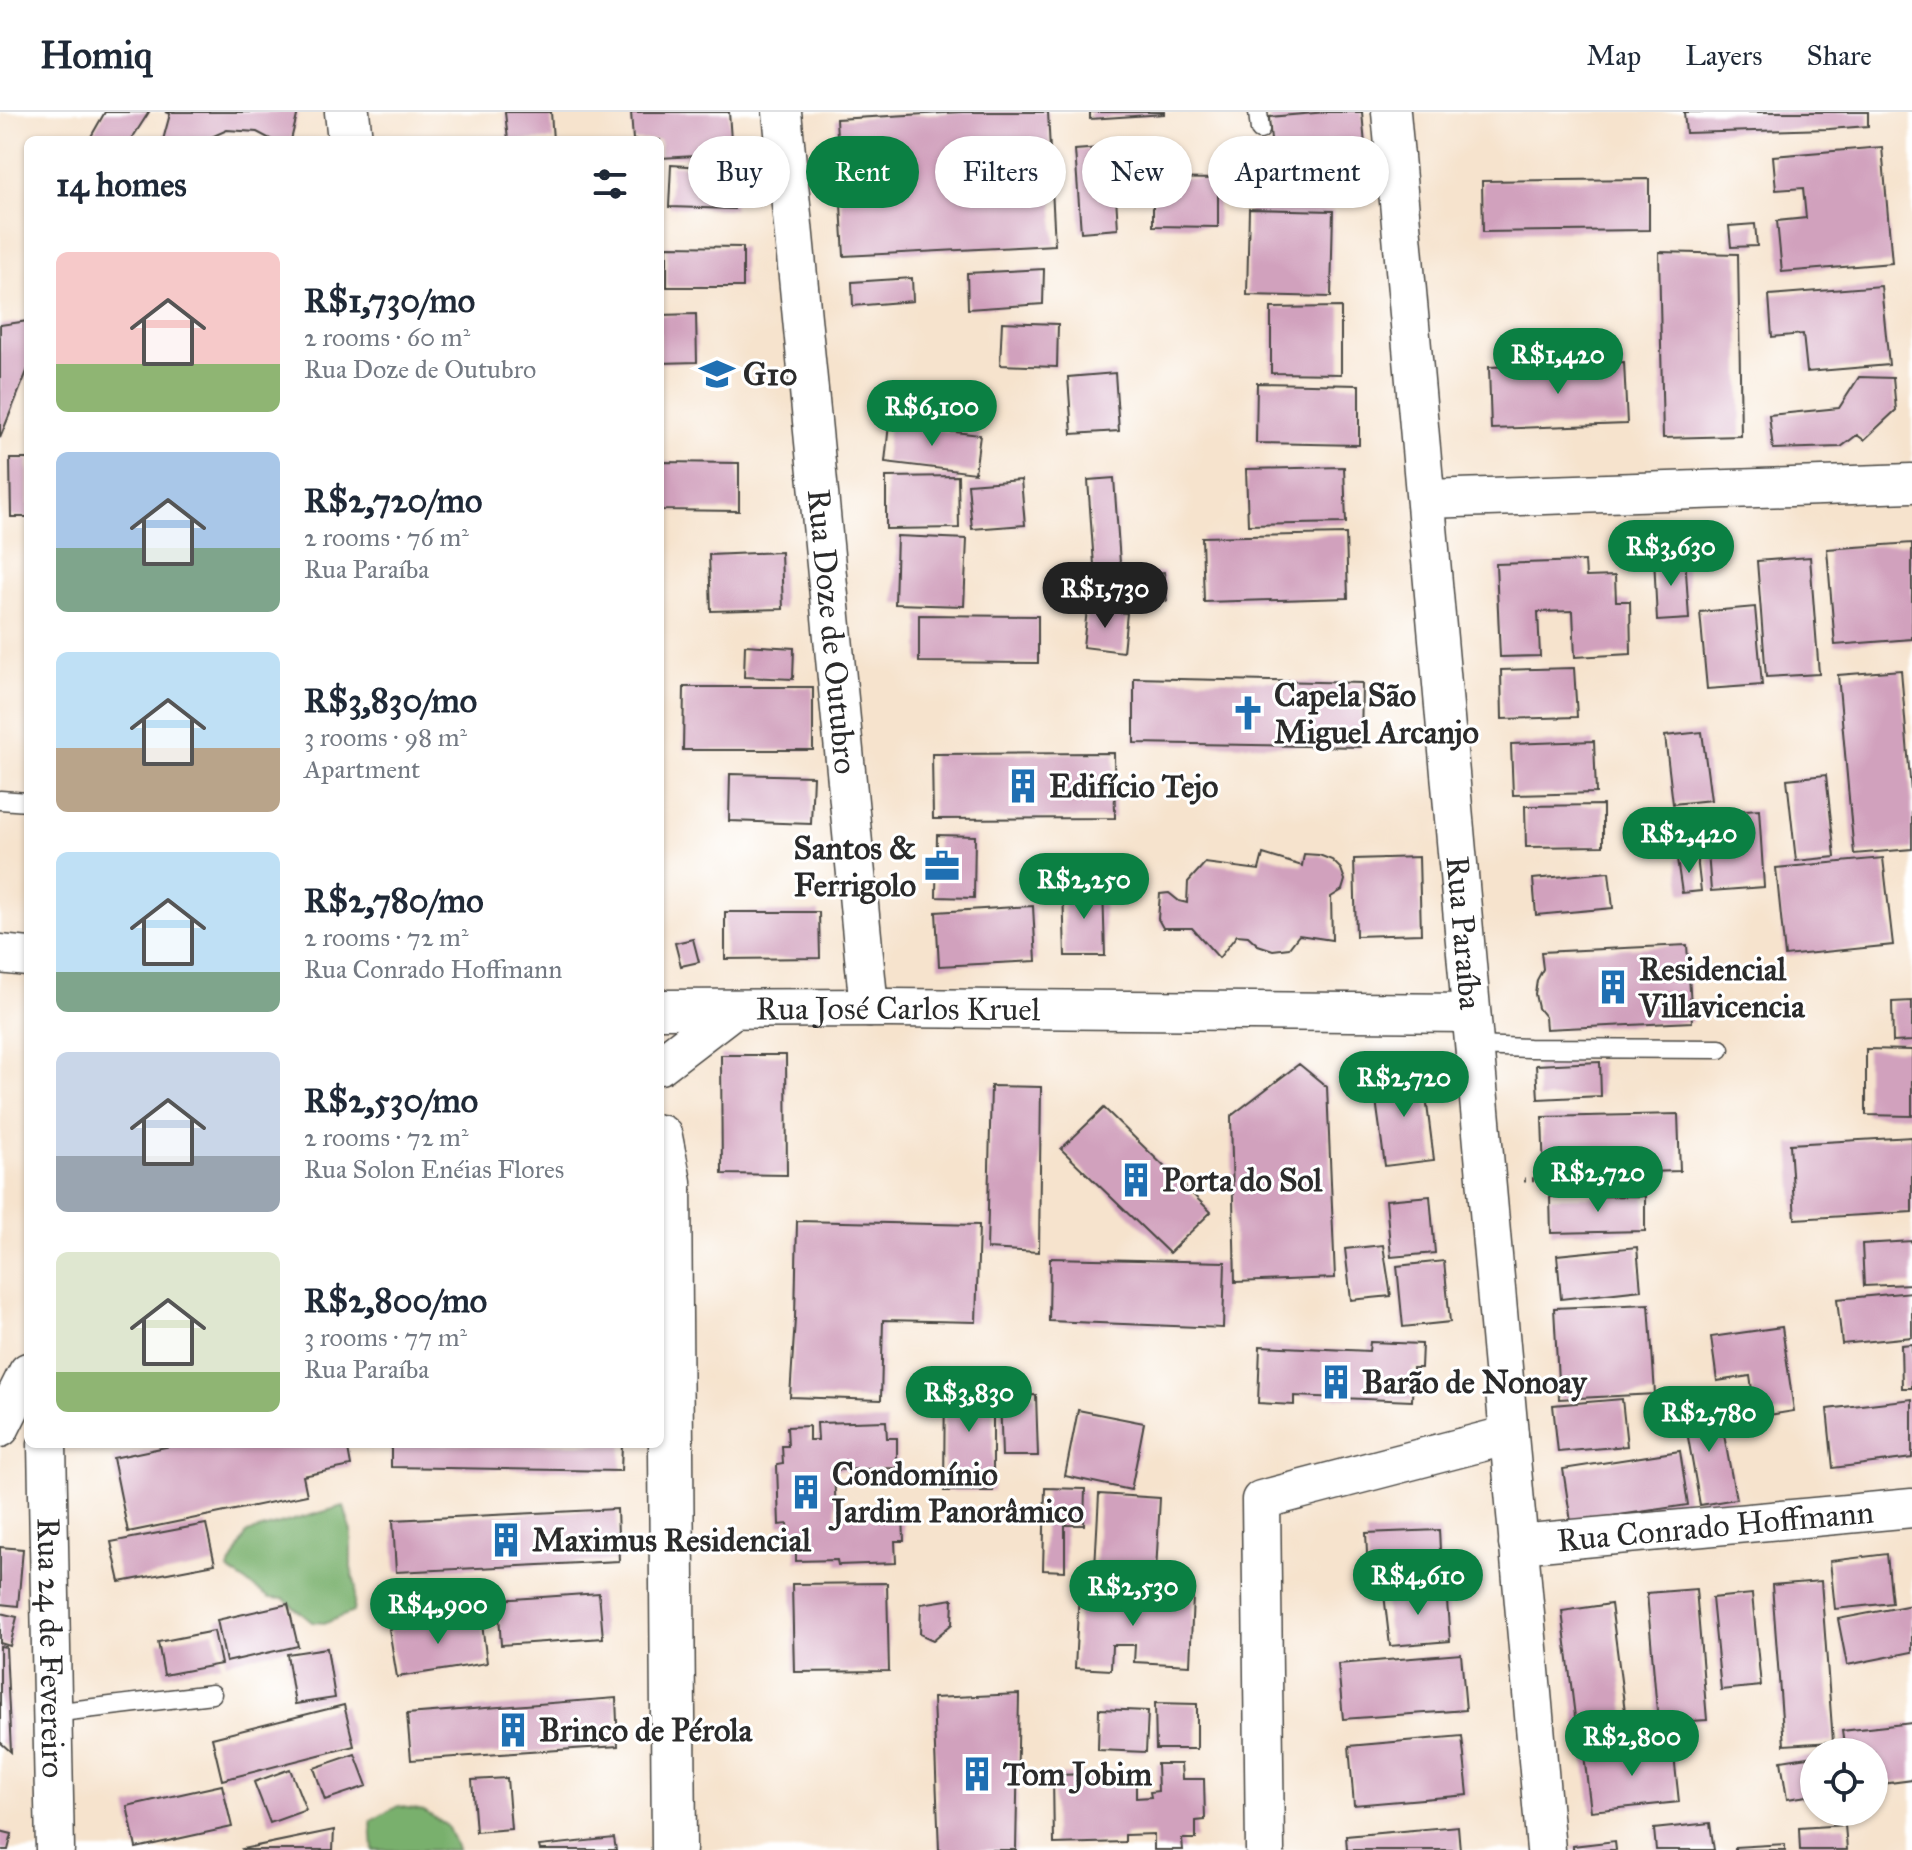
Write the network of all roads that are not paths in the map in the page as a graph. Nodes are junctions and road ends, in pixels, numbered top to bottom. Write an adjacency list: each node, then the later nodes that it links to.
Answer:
1 (347, 112): 4 (street)
2 (782, 112): 11 (street, Rua Doze de Outubro)
3 (1391, 112): 6 (street, Rua Paraíba)
4 (350, 136)
5 (1912, 483): 6 (street)
6 (1426, 499): 14 (street, Rua Paraíba)
7 (0, 800): 8 (lane)
8 (24, 802)
9 (0, 954): 10 (street)
10 (24, 957)
11 (869, 1008): 13 (street, Rua José Carlos Kruel); 14 (street, Rua José Carlos Kruel)
12 (664, 1009): 13 (street, Rua José Carlos Kruel)
13 (733, 1009): 16 (street)
14 (1473, 1030): 15 (lane); 21 (street, Rua Paraíba)
15 (1720, 1049)
16 (664, 1062)
17 (664, 1157): 19 (street)
18 (24, 1380): 20 (street)
19 (666, 1392): 28 (street)
20 (0, 1428)
21 (1509, 1435): 24 (street, Rua Paraíba); 29 (street)
22 (47, 1448): 26 (street, Rua 24 de Fevereiro)
23 (1912, 1508): 24 (street, Rua Conrado Hoffmann)
24 (1518, 1544): 30 (street, Rua Paraíba)
25 (212, 1694): 26 (lane)
26 (52, 1713): 27 (street, Rua 24 de Fevereiro)
27 (55, 1850)
28 (674, 1850)
29 (1265, 1850)
30 (1546, 1850)

